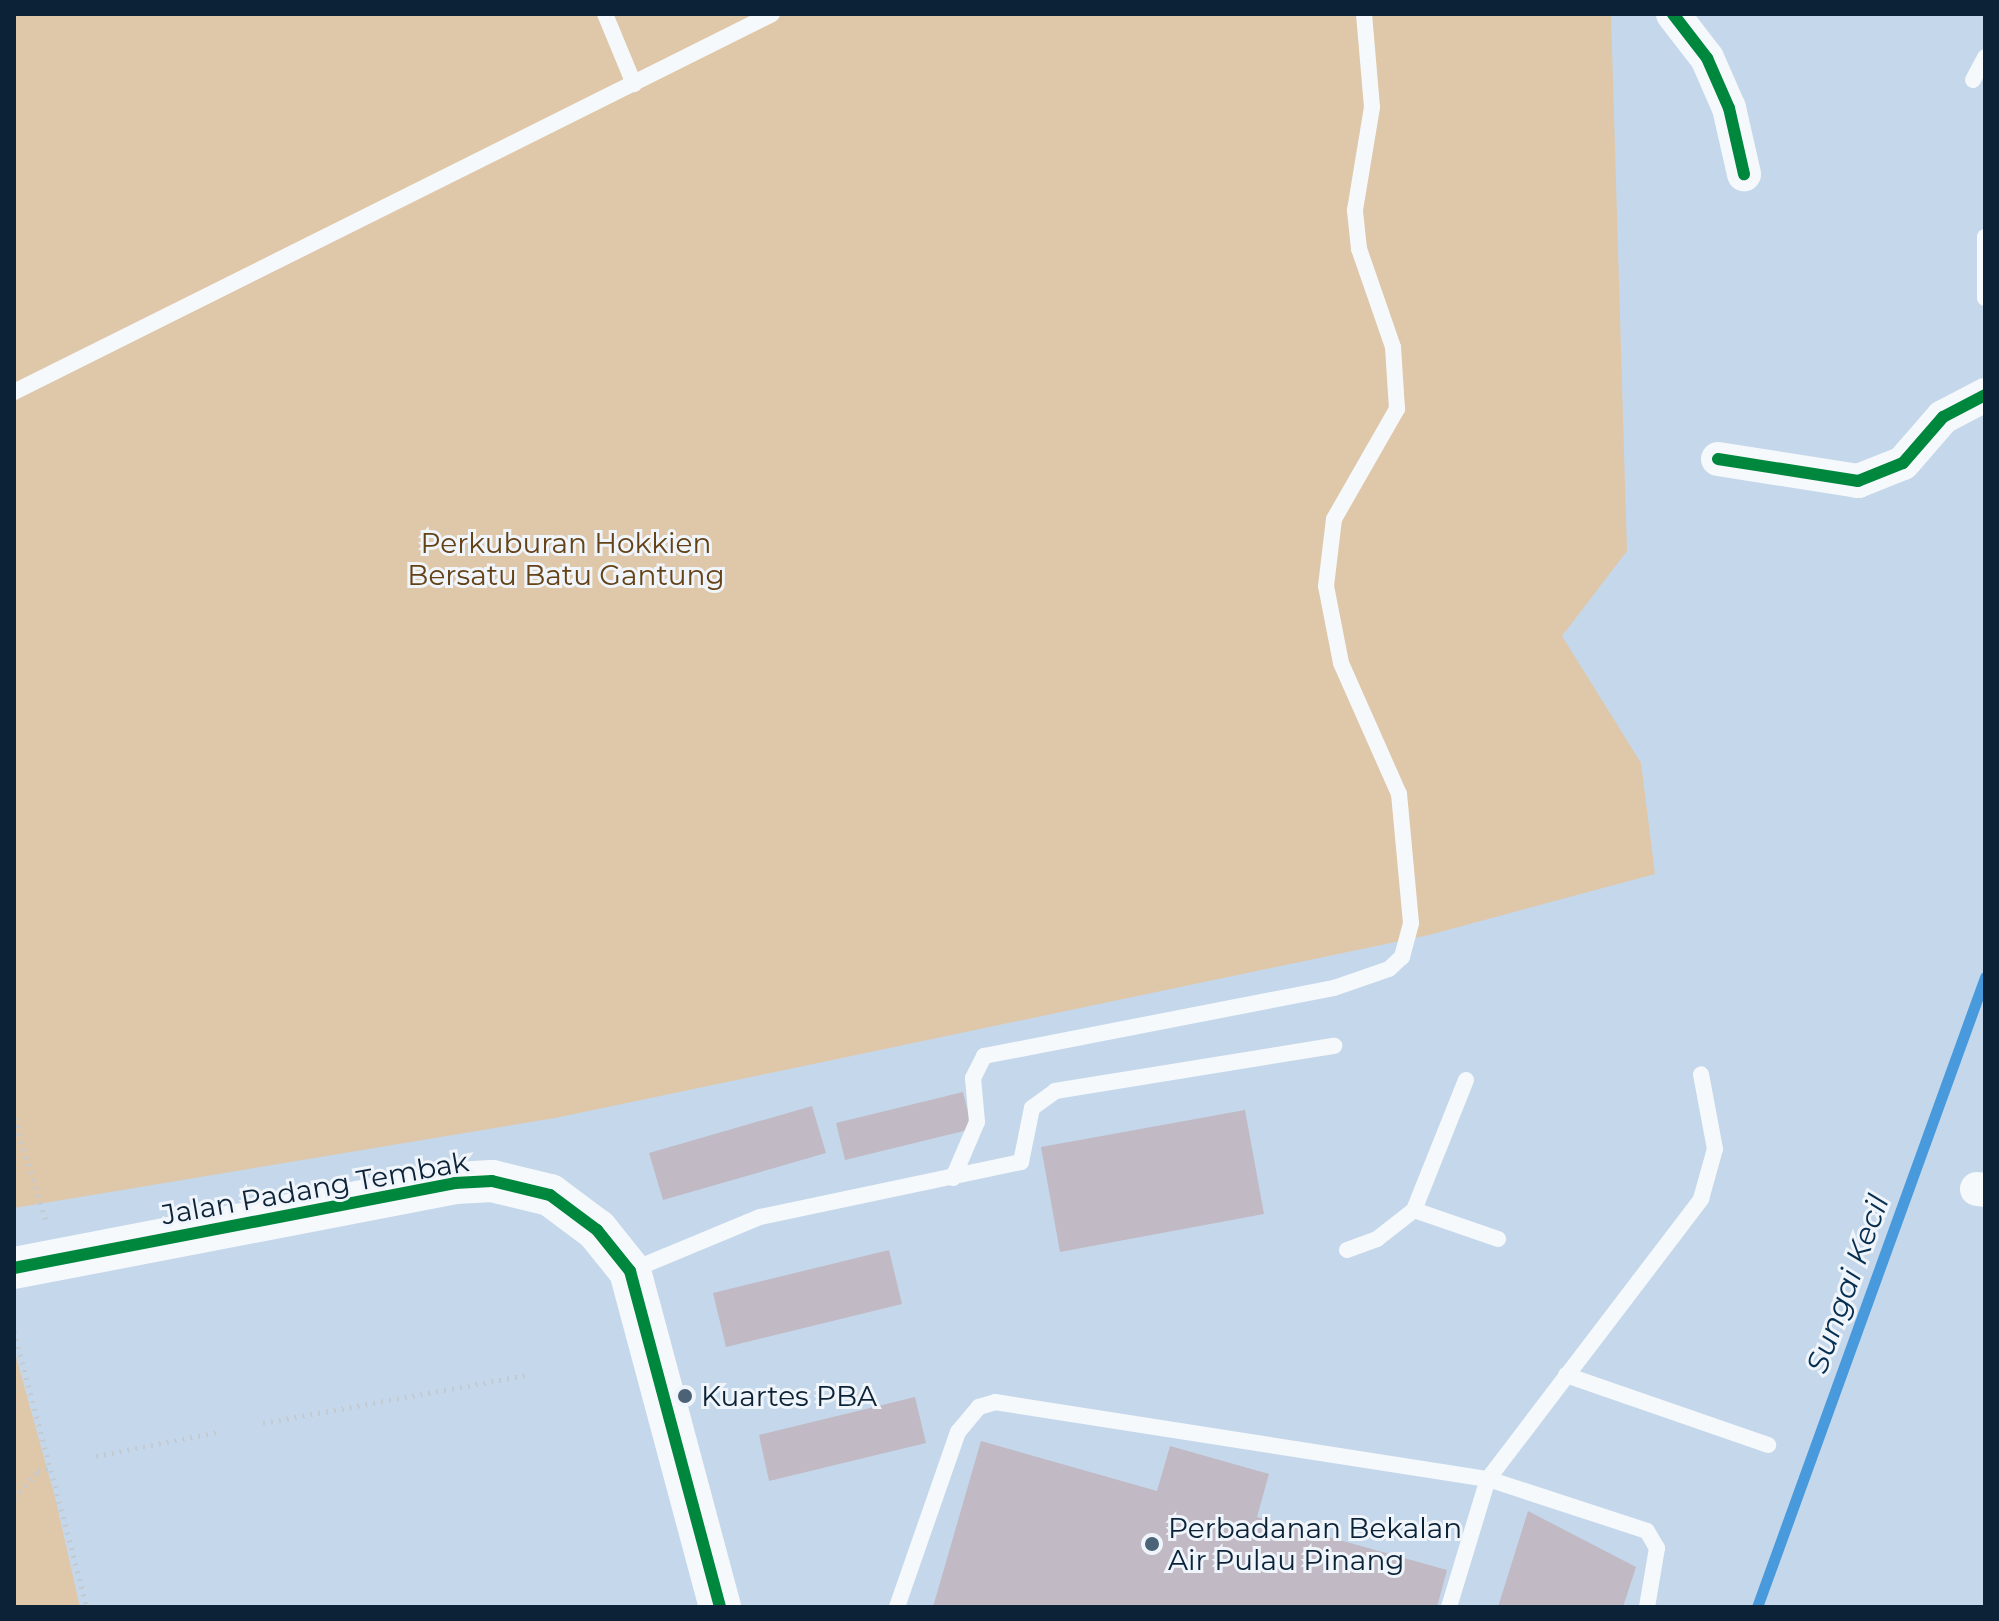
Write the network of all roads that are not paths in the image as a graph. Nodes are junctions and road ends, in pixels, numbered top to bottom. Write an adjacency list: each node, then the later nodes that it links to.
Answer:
1 (605, 14): 7 (lane)
2 (772, 14): 7 (lane)
3 (1364, 14): 17 (lane)
4 (1673, 14): 8 (street)
5 (1985, 57): 6 (lane)
6 (1973, 80)
7 (634, 84): 11 (lane)
8 (1744, 174)
9 (1985, 237): 10 (lane)
10 (1985, 298)
11 (14, 392)
12 (1985, 395): 13 (street)
13 (1718, 459)
14 (1334, 1046): 17 (lane)
15 (1701, 1074): 23 (lane)
16 (1466, 1080): 18 (lane)
17 (953, 1178): 22 (lane)
18 (1414, 1210): 19 (lane); 20 (lane)
19 (1498, 1239)
20 (1347, 1250)
21 (14, 1268): 22 (street, Jalan Padang Tembak)
22 (630, 1271): 26 (street, Jalan Padang Tembak)
23 (1566, 1375): 24 (lane); 25 (lane)
24 (1768, 1445)
25 (1488, 1479): 27 (lane); 28 (lane); 29 (lane)
26 (720, 1607)
27 (897, 1607)
28 (1449, 1607)
29 (1647, 1607)

